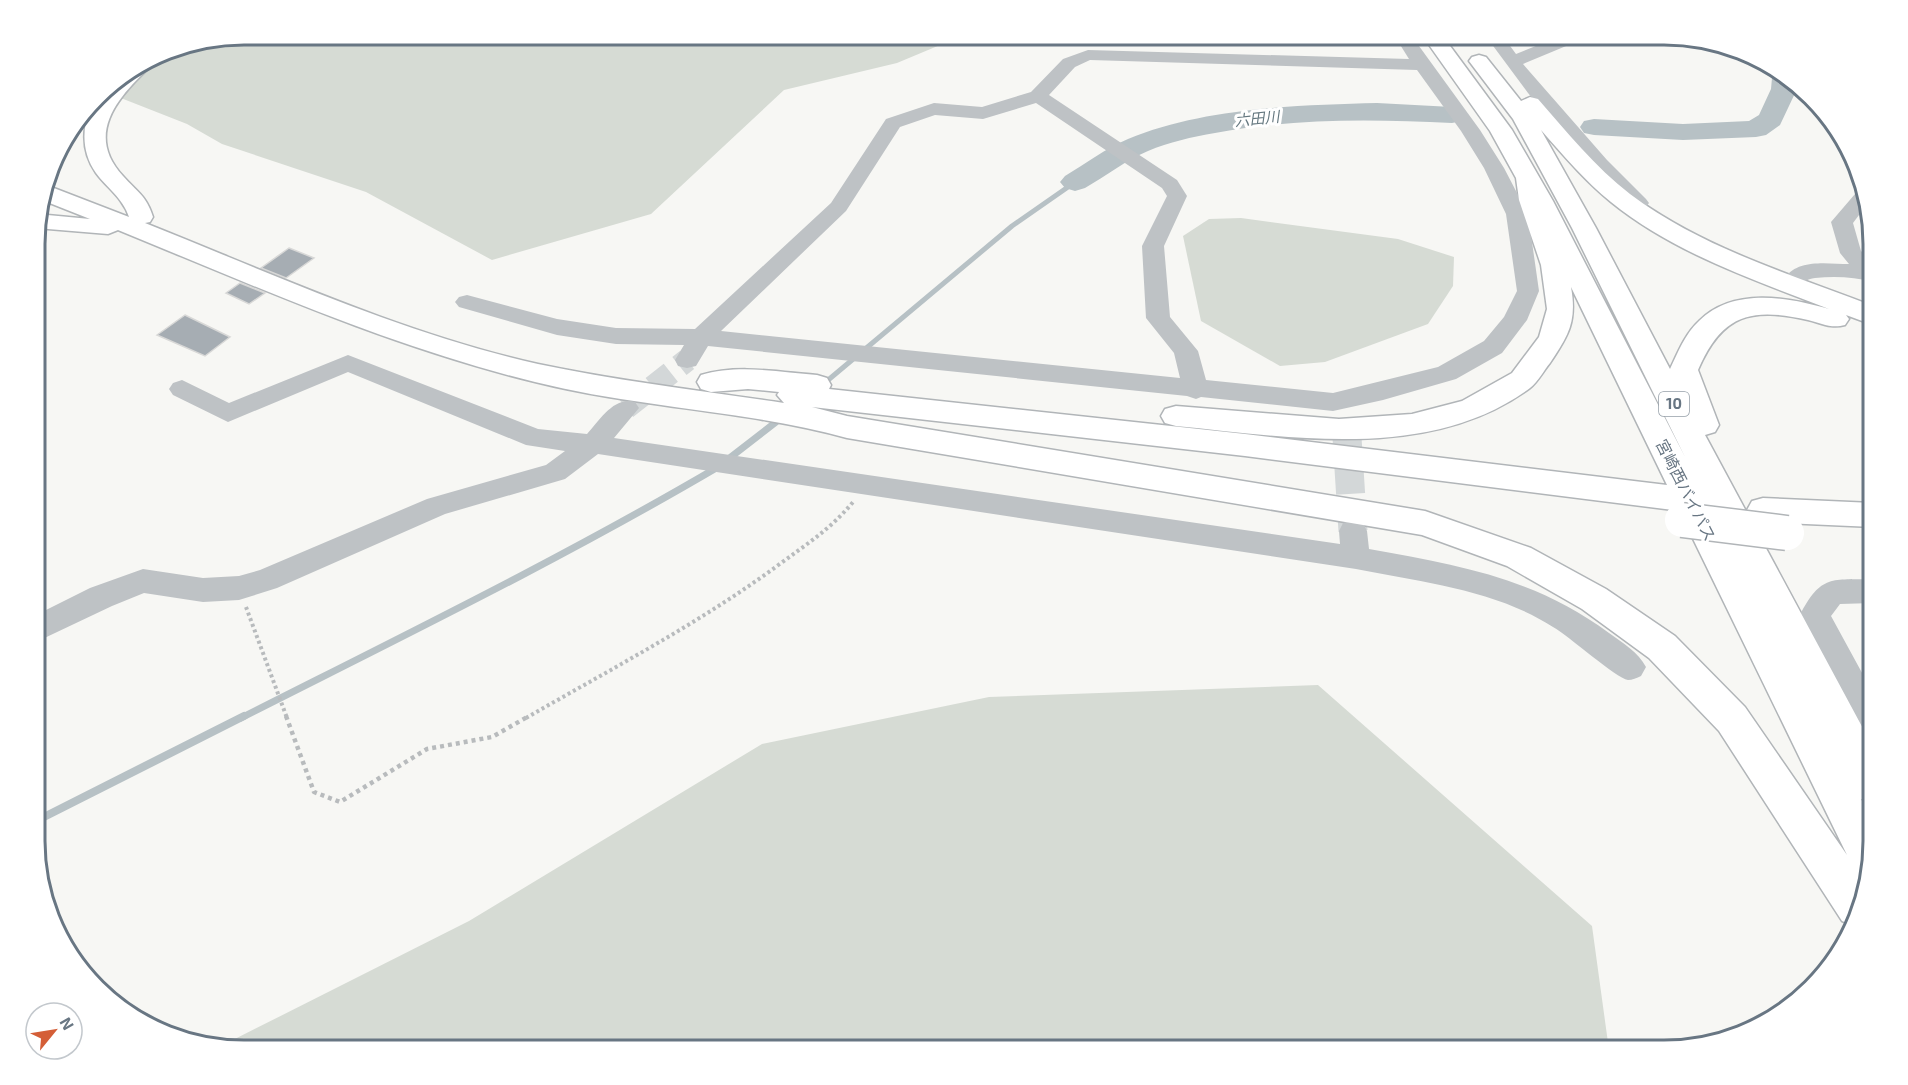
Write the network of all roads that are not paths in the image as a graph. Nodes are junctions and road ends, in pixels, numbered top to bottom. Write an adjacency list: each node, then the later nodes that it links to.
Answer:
1 (1410, 45): 8 (street)
2 (1440, 45): 11 (highway, 宮崎西バイパス / 10)
3 (1466, 45): 32 (highway, 宮崎西バイパス / 10)
4 (1468, 45): 22 (highway)
5 (1501, 45): 7 (street)
6 (1551, 45): 7 (street)
7 (1512, 62): 19 (street)
8 (1422, 65): 9 (street); 28 (street)
9 (1038, 96): 24 (street); 28 (street)
10 (107, 100): 16 (highway)
11 (1527, 180): 26 (highway); 41 (highway, 宮崎西バイパス / 10)
12 (55, 183): 16 (highway)
13 (52, 195): 16 (highway)
14 (1858, 202): 17 (street)
15 (47, 222): 16 (highway)
16 (137, 222): 26 (highway); 30 (highway)
17 (1863, 266)
18 (1863, 273): 19 (street)
19 (1796, 278): 21 (street)
20 (466, 302): 24 (street)
21 (1863, 303)
22 (1863, 312)
23 (1863, 329): 32 (highway)
24 (701, 337): 25 (street); 28 (street)
25 (687, 360)
26 (711, 382): 33 (highway)
27 (182, 389): 31 (street)
28 (1196, 390)
29 (626, 408): 31 (street)
30 (808, 417): 33 (highway); 42 (highway)
31 (593, 444): 37 (street); 38 (street)
32 (1701, 458): 40 (highway, 宮崎西バイパス / 10)
33 (1678, 509): 34 (highway); 35 (highway, bridge)
34 (1863, 515)
35 (1863, 537)
36 (1863, 591): 39 (street)
37 (45, 625)
38 (1630, 667)
39 (1863, 705)
40 (1863, 766)
41 (1863, 844)
42 (1853, 900)

